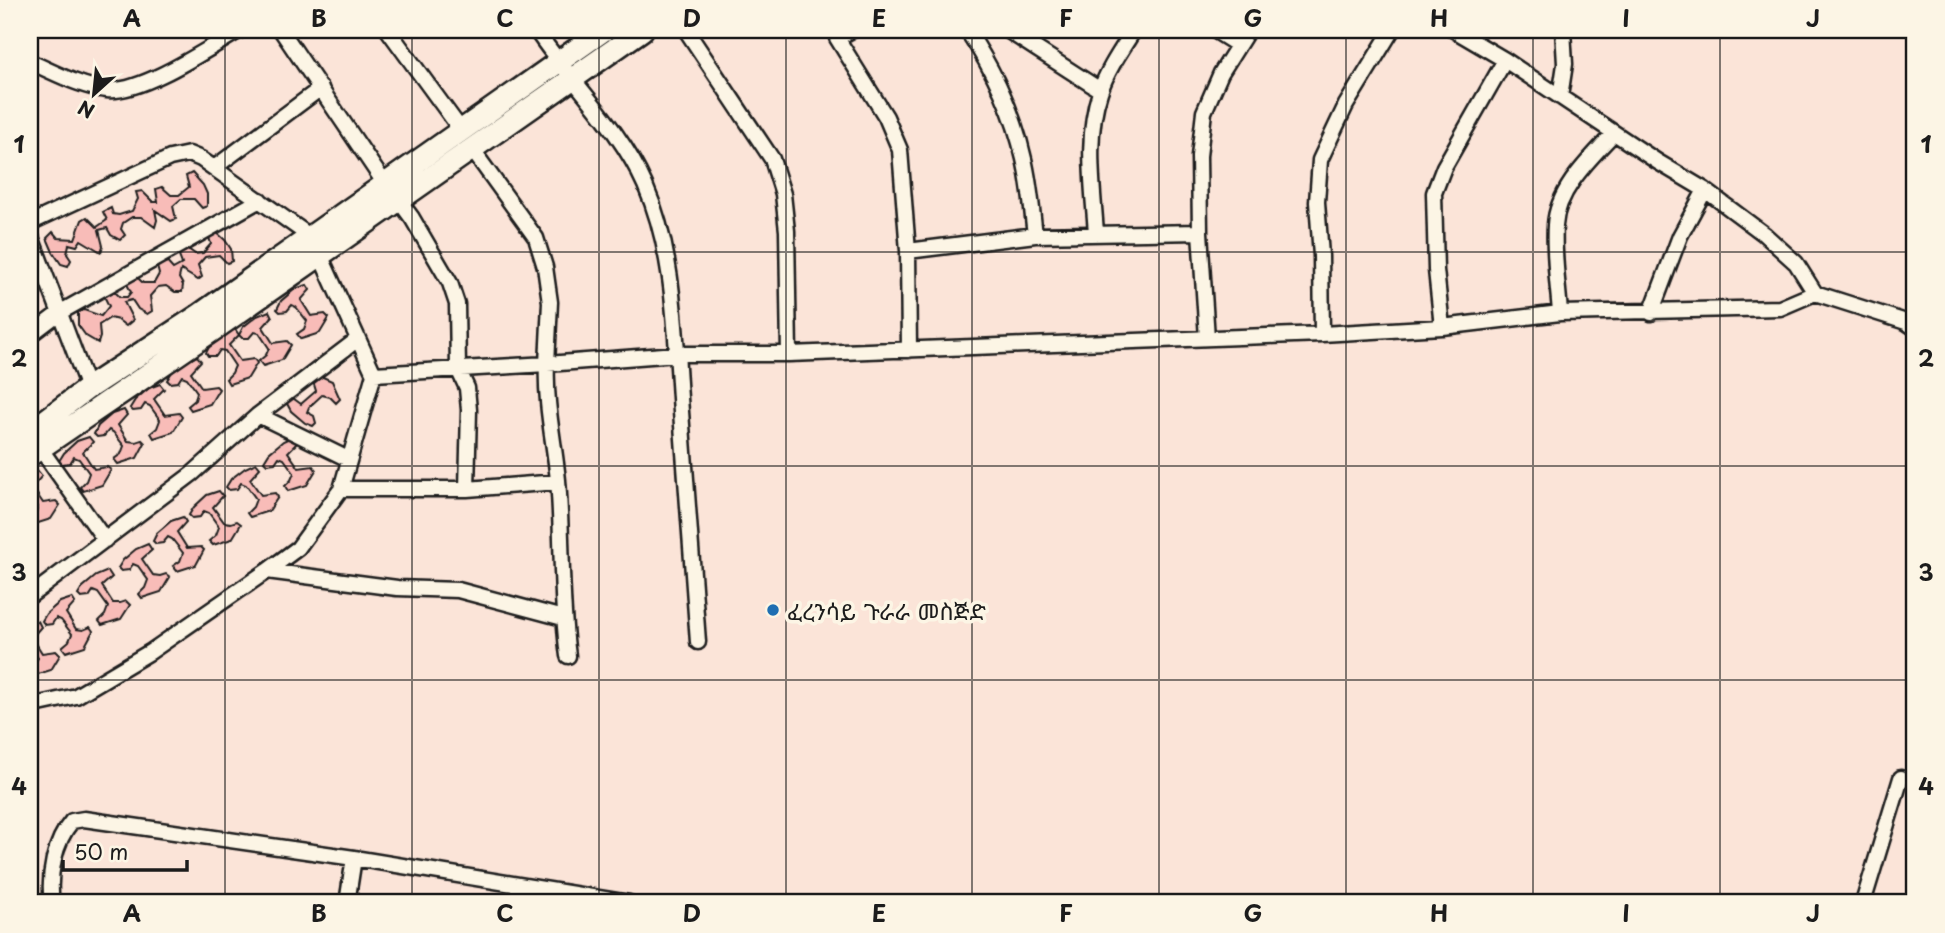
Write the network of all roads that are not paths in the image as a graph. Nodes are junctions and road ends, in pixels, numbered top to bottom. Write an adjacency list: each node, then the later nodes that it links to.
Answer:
1 (240, 30): 21 (street)
2 (281, 30): 23 (street)
3 (388, 30): 27 (street)
4 (536, 30): 20 (street)
5 (604, 30): 20 (street)
6 (642, 30): 22 (street)
7 (686, 30): 51 (street)
8 (852, 30): 17 (street)
9 (967, 30): 36 (street)
10 (1007, 30): 24 (street)
11 (1134, 30): 24 (street)
12 (1214, 30): 18 (street)
13 (1248, 30): 18 (street)
14 (1392, 30): 45 (street)
15 (1454, 30): 19 (street)
16 (1563, 30): 25 (street)
17 (834, 34): 38 (street)
18 (1238, 45): 33 (street)
19 (1505, 60): 25 (street); 43 (street)
20 (557, 61): 22 (street); 27 (street)
21 (30, 62)
22 (573, 78): 27 (street); 50 (street)
23 (321, 88): 28 (street); 30 (street)
24 (1100, 90): 34 (street)
25 (1560, 97): 26 (street)
26 (1614, 133): 29 (street); 41 (street)
27 (466, 139): 30 (street); 52 (street)
28 (214, 168): 31 (street); 32 (street)
29 (1705, 190): 39 (street); 42 (street)
30 (392, 191): 37 (street); 53 (street)
31 (260, 200): 37 (street); 40 (street)
32 (30, 223)
33 (1200, 232): 34 (street); 47 (street)
34 (1096, 233): 36 (street)
35 (30, 234): 40 (street)
36 (1035, 235): 38 (street)
37 (315, 246): 48 (street); 55 (street); 57 (street)
38 (908, 251): 49 (street)
39 (1815, 293): 42 (street); 44 (street)
40 (59, 313): 46 (street); 55 (street)
41 (1560, 313): 42 (street); 43 (street)
42 (1651, 313)
43 (1442, 327): 45 (street)
44 (1915, 328)
45 (1322, 334): 47 (street)
46 (30, 335)
47 (1207, 338): 49 (street)
48 (358, 339): 54 (street); 56 (street)
49 (909, 350): 51 (street)
50 (677, 354): 51 (street); 52 (street); 66 (street)
51 (789, 354)
52 (547, 364): 53 (street); 59 (street)
53 (458, 369): 54 (street); 61 (street)
54 (374, 374): 58 (street)
55 (88, 388): 57 (street)
56 (258, 415): 58 (street); 62 (street)
57 (33, 445): 62 (street)
58 (348, 459): 60 (street)
59 (558, 482): 61 (street); 65 (street)
60 (341, 489): 61 (street); 63 (street)
61 (467, 489)
62 (105, 540): 64 (street)
63 (267, 571): 65 (street); 68 (street)
64 (30, 596)
65 (563, 618): 67 (street)
66 (698, 642)
67 (568, 656)
68 (30, 706)
69 (1901, 778): 75 (street)
70 (354, 858): 71 (street); 72 (street); 73 (street)
71 (598, 901): 74 (street)
72 (52, 903)
73 (347, 903)
74 (629, 903)
75 (1863, 903)

